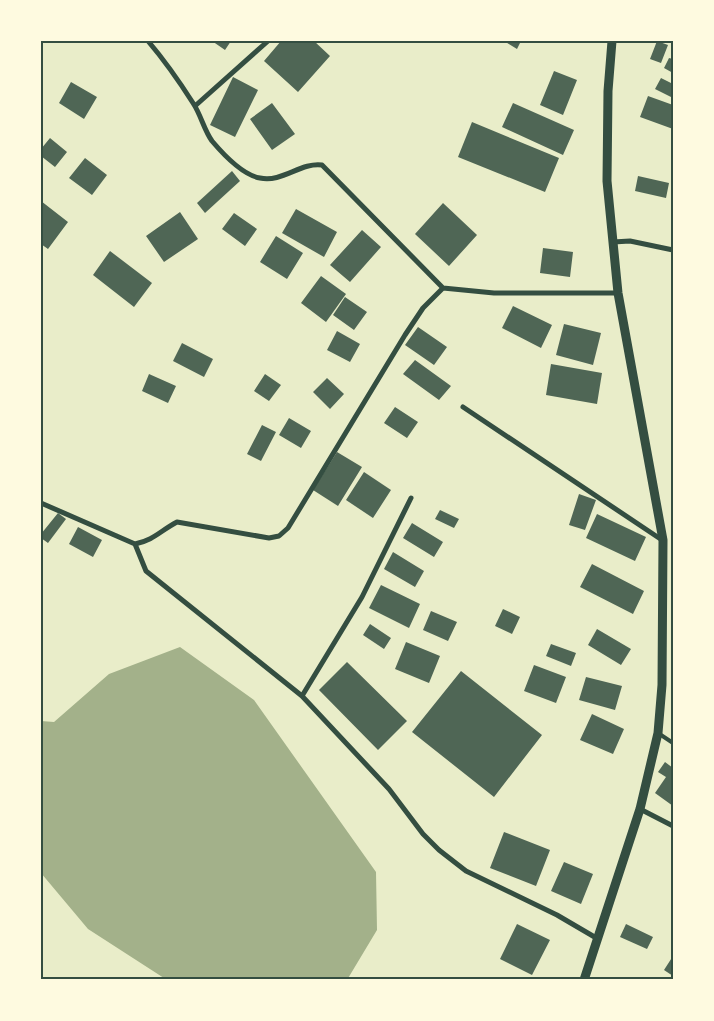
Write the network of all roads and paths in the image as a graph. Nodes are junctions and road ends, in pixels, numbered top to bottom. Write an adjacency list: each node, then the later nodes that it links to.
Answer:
1 (148, 41): 4 (street)
2 (268, 41): 4 (street)
3 (612, 41): 5 (street)
4 (195, 106): 7 (street)
5 (612, 242): 6 (street); 8 (street)
6 (673, 250)
7 (442, 288): 8 (street); 13 (street)
8 (618, 293): 12 (street)
9 (463, 407): 12 (street)
10 (410, 498): 14 (street)
11 (41, 503): 13 (street)
12 (663, 540): 15 (street)
13 (135, 544): 14 (street)
14 (302, 696): 19 (street)
15 (658, 733): 16 (lane); 17 (street)
16 (673, 743)
17 (640, 809): 18 (street); 19 (street)
18 (673, 826)
19 (598, 938): 20 (street)
20 (584, 980)

